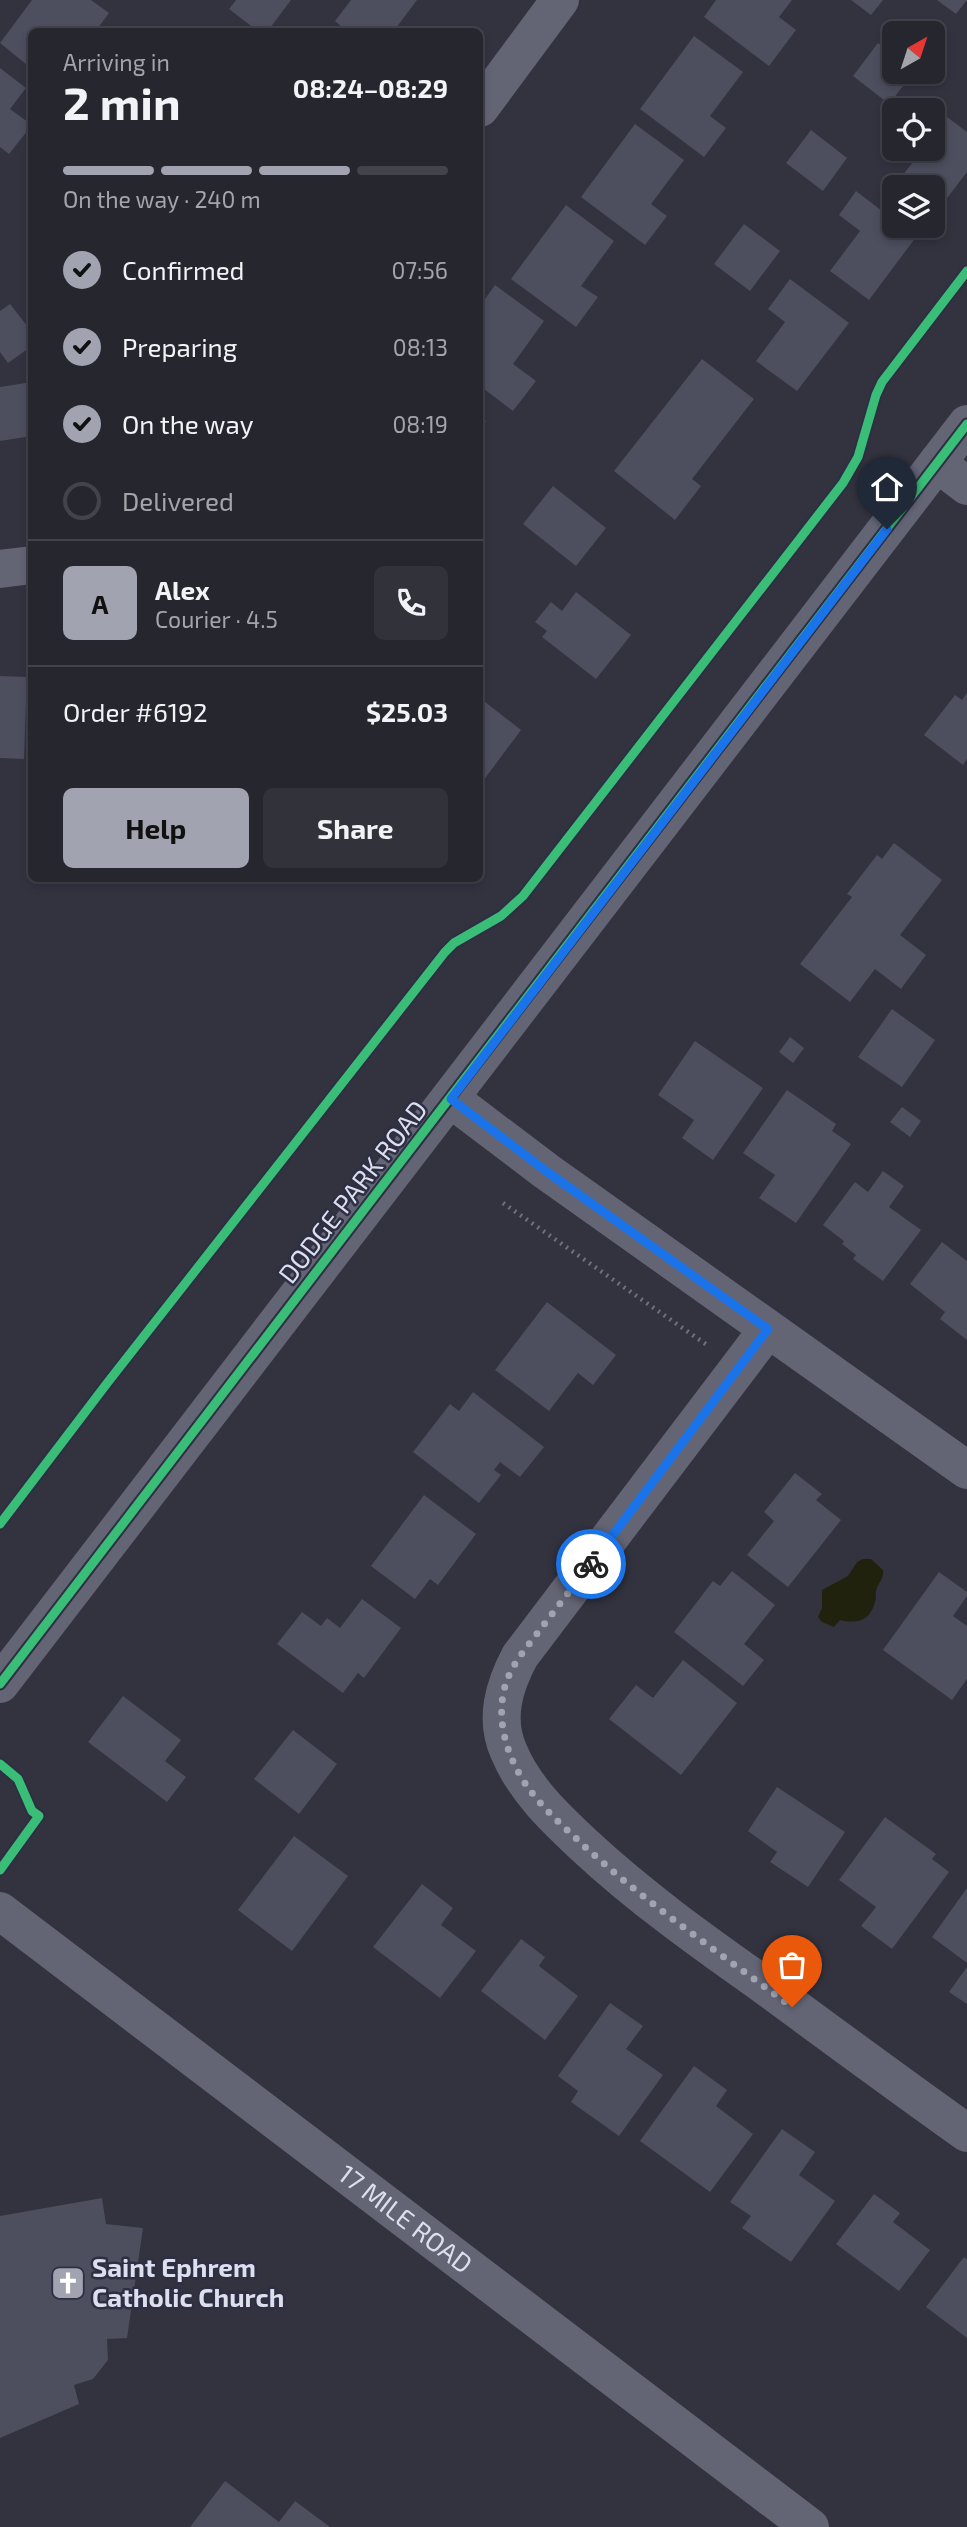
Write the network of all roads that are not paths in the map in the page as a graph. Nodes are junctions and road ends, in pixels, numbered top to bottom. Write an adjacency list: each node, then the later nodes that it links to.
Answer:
1 (560, 0): 2 (street)
2 (483, 104)
3 (967, 424): 4 (street, DODGE PARK ROAD)
4 (937, 463): 5 (street); 8 (street, DODGE PARK ROAD)
5 (967, 486)
6 (28, 566): 7 (street)
7 (0, 569)
8 (451, 1099): 9 (street); 11 (street, DODGE PARK ROAD)
9 (768, 1329): 10 (street); 13 (street)
10 (967, 1470)
11 (0, 1684)
12 (0, 1911): 14 (street, 17 MILE ROAD)
13 (967, 2133)
14 (810, 2527)

